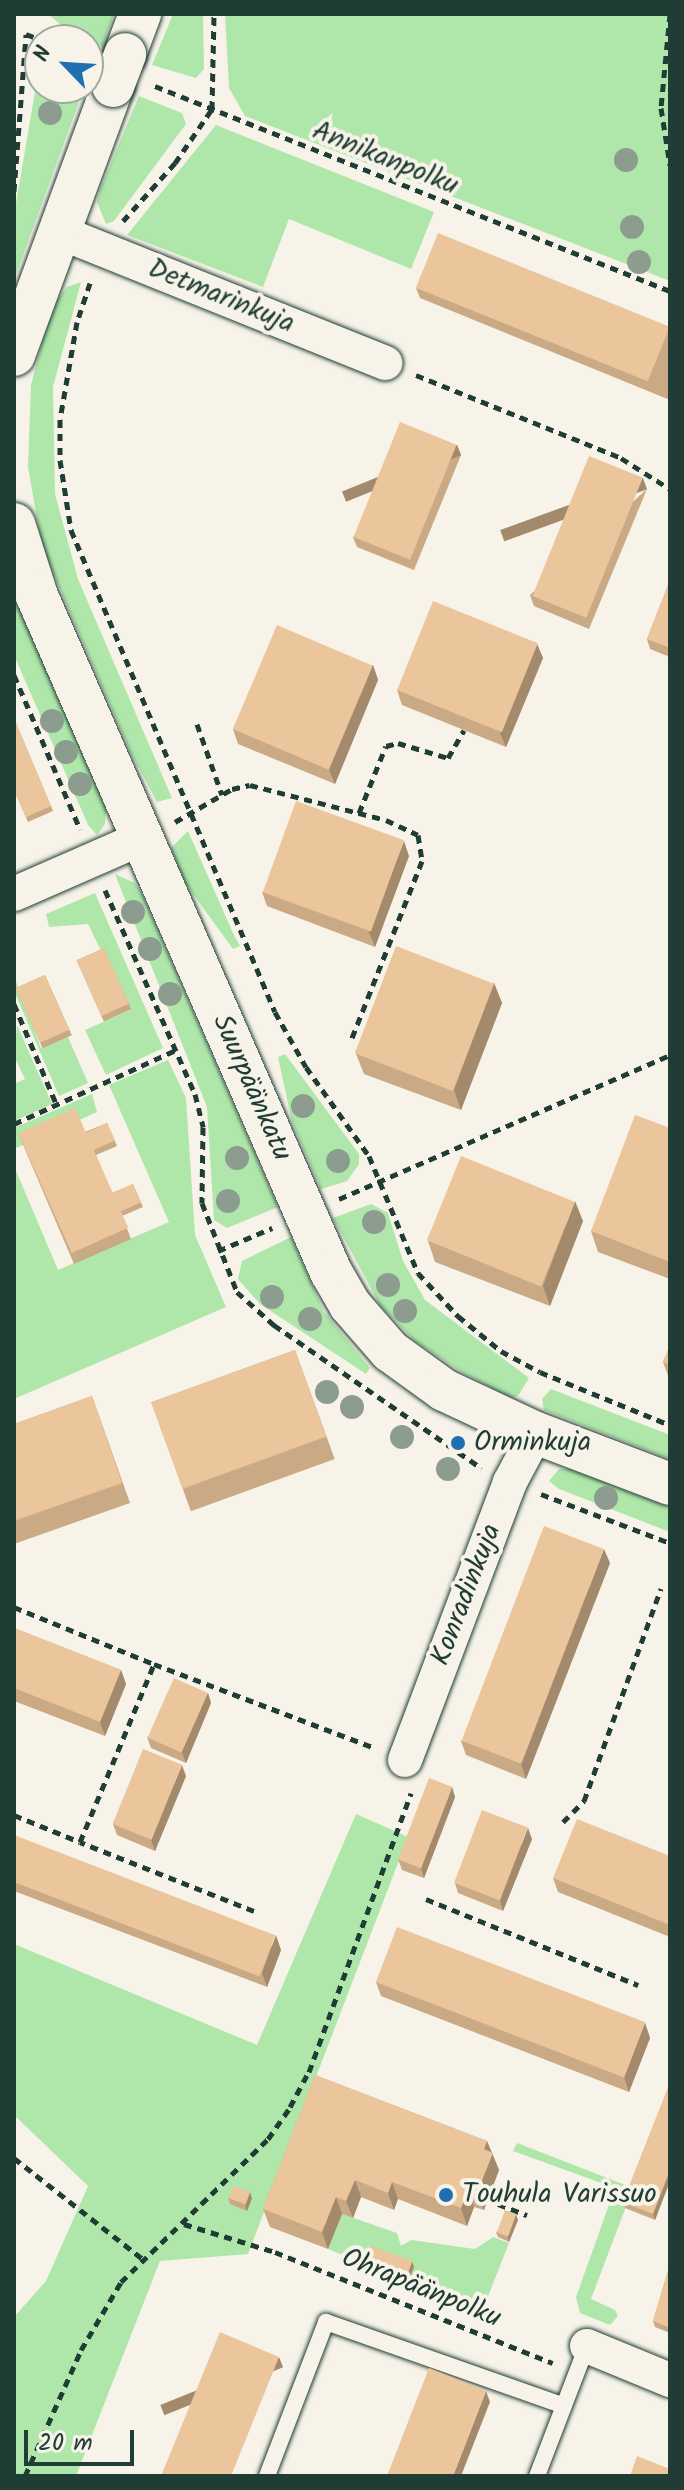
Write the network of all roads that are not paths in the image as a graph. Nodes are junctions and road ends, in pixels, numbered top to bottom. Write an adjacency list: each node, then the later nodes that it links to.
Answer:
1 (140, 14): 2 (street)
2 (57, 231): 3 (street); 4 (street, Detmarinkuja)
3 (14, 355)
4 (386, 363)
5 (14, 524): 6 (street, Suurpäänkatu)
6 (142, 838): 7 (street); 8 (street, Suurpäänkatu)
7 (14, 894)
8 (536, 1433): 9 (street, Suurpäänkatu); 10 (street, Konradinkuja)
9 (670, 1484)
10 (405, 1760)
11 (587, 2346): 12 (street); 13 (lane)
12 (670, 2380)
13 (564, 2406): 14 (lane); 15 (lane)
14 (267, 2476)
15 (537, 2476)

